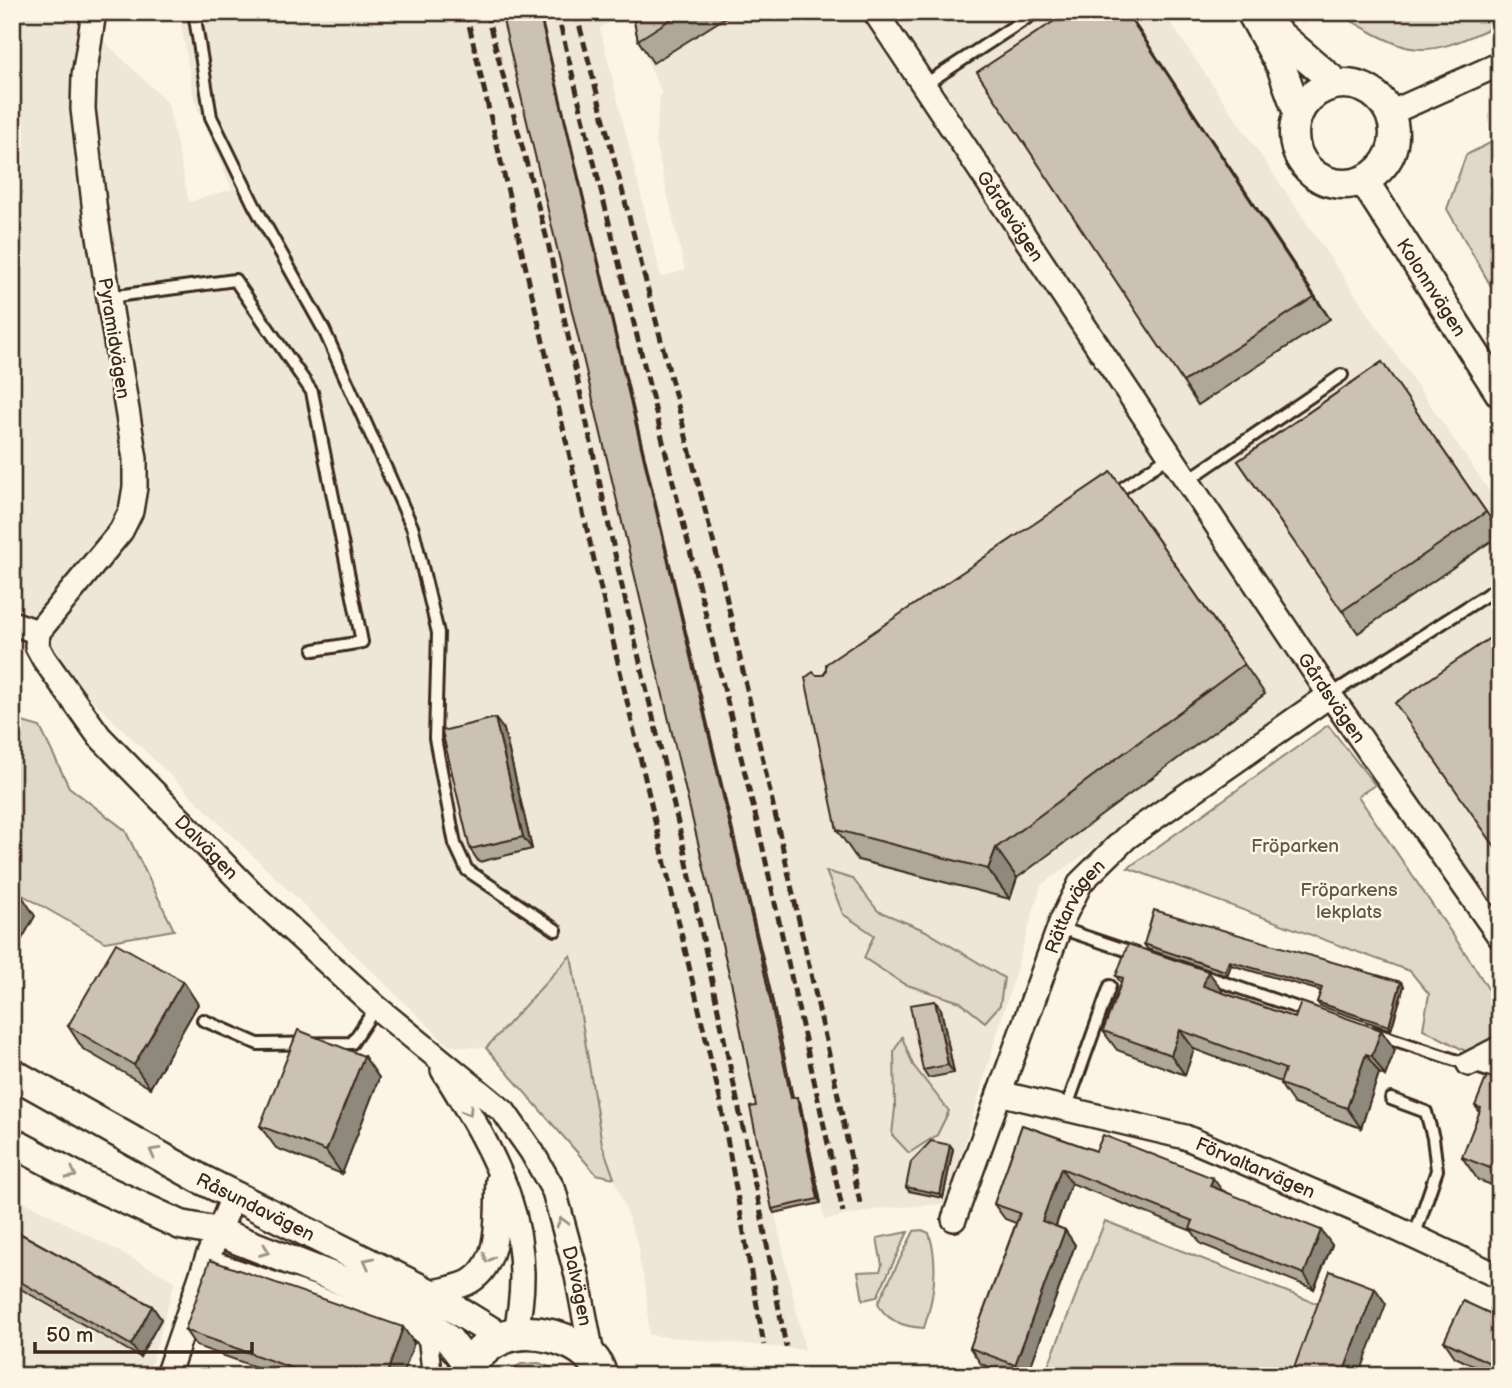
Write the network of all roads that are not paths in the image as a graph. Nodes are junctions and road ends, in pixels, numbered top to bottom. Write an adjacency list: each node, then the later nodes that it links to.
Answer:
1 (94, 12): 12 (street, Pyramidvägen)
2 (194, 12): 24 (lane)
3 (875, 12): 8 (street, Gårdsvägen)
4 (1036, 12): 8 (lane)
5 (1252, 12): 7 (street); 9 (street)
6 (1500, 64): 10 (street)
7 (1337, 84): 9 (street); 10 (street)
8 (924, 85): 15 (street, Gårdsvägen)
9 (1298, 113): 11 (street)
10 (1390, 113): 11 (street)
11 (1364, 181): 14 (street, Kolonnvägen)
12 (109, 297): 20 (street, Pyramidvägen); 21 (lane)
13 (1342, 375): 16 (lane)
14 (1500, 393)
15 (1171, 455): 16 (street, Gårdsvägen); 17 (lane)
16 (1188, 480): 22 (street, Gårdsvägen)
17 (1103, 501)
18 (1494, 590): 22 (lane)
19 (12, 623): 20 (street)
20 (38, 632): 29 (street, Dalvägen)
21 (314, 650)
22 (1330, 695): 23 (street, Rättarvägen); 25 (street, Gårdsvägen)
23 (1059, 928): 26 (lane); 38 (street, Rättarvägen)
24 (556, 930)
25 (1500, 937)
26 (1148, 957)
27 (1185, 970): 30 (lane)
28 (1110, 986): 40 (lane)
29 (376, 1007): 31 (lane); 34 (street, Dalvägen)
30 (1323, 1016)
31 (203, 1020)
32 (1363, 1029): 35 (lane)
33 (1500, 1048): 35 (street)
34 (432, 1053): 42 (street, Dalvägen, one-way to 42); 51 (street, Dalvägen, one-way to 34)
35 (1469, 1064): 37 (lane)
36 (12, 1073): 43 (street, Råsundavägen, one-way to 36)
37 (1500, 1075)
38 (999, 1093): 40 (street, Förvaltarvägen); 44 (street, Rättarvägen)
39 (1391, 1099): 46 (lane)
40 (1066, 1109): 46 (street, Förvaltarvägen)
41 (12, 1142): 45 (street, Råsundavägen, one-way to 45)
42 (499, 1167): 49 (street, one-way to 49); 50 (street, Dalvägen)
43 (234, 1195): 45 (street); 49 (street, Råsundavägen, one-way to 43)
44 (954, 1219)
45 (218, 1232): 47 (street); 52 (street, Råsundavägen, one-way to 52)
46 (1414, 1237): 48 (street, Förvaltarvägen)
47 (207, 1259): 53 (street); 54 (street)
48 (1500, 1277)
49 (429, 1293): 50 (street, Råsundavägen)
50 (508, 1336): 51 (main road); 52 (main road)
51 (597, 1368)
52 (466, 1371)
53 (167, 1376)
54 (432, 1376)

